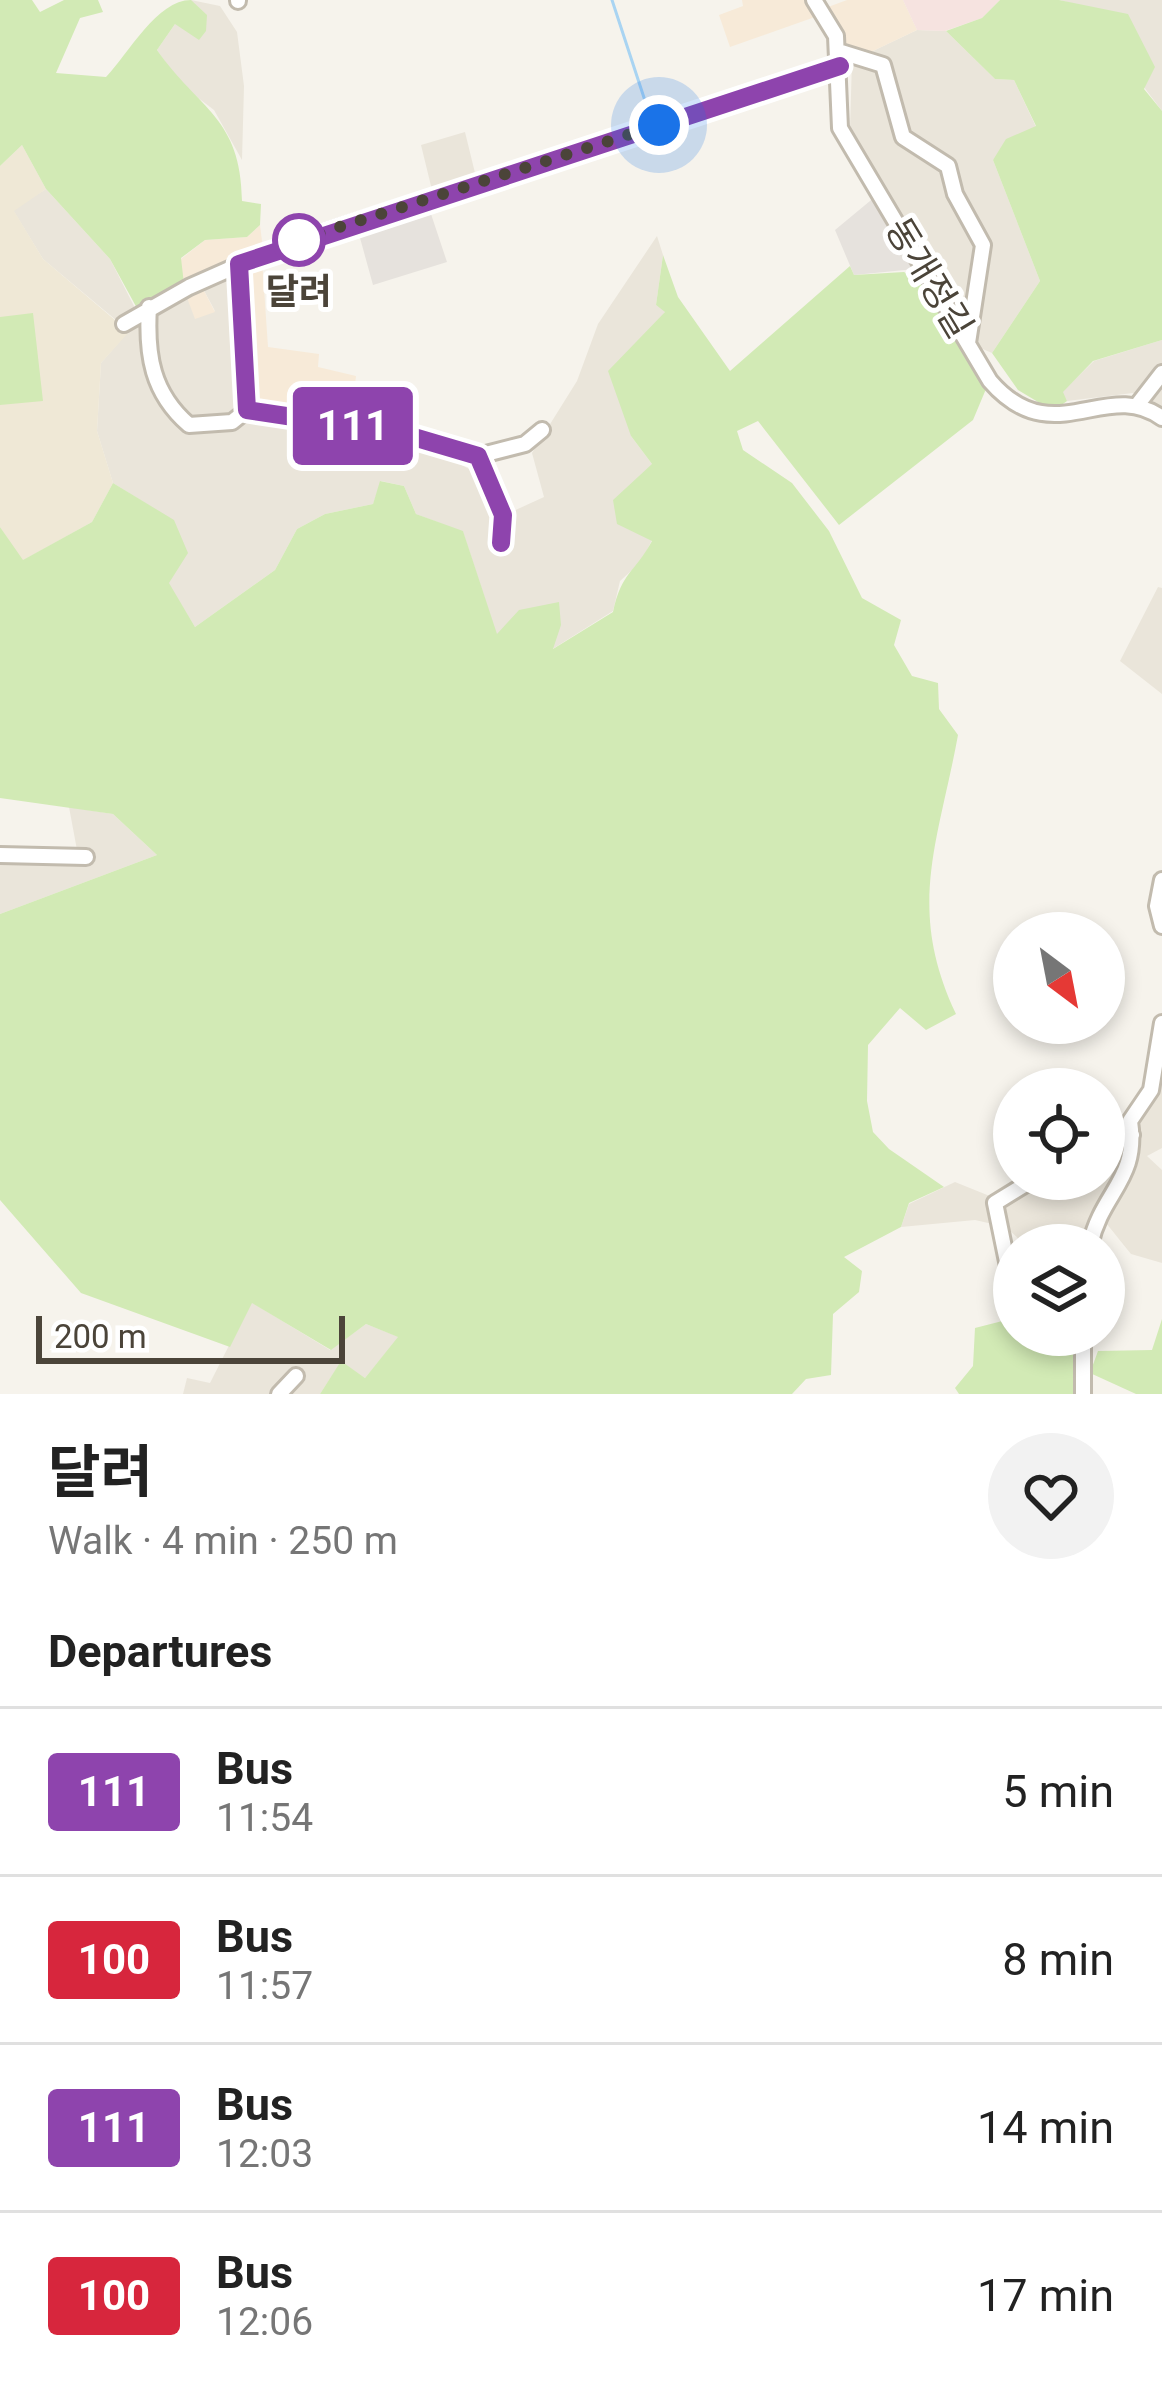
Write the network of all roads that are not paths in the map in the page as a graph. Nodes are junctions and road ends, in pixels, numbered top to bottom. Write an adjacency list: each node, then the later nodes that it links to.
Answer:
1 (814, 0): 2 (street, 동개정길)
2 (839, 59): 3 (street); 6 (street, 동개정길); 6 (street)
3 (239, 264): 4 (street); 9 (street)
4 (149, 307): 5 (street); 9 (street)
5 (124, 324)
6 (968, 343): 8 (street, 동개정길)
7 (1162, 373): 8 (street)
8 (1138, 404): 10 (street)
9 (247, 410): 12 (street)
10 (1162, 418)
11 (542, 430): 12 (street)
12 (478, 456): 13 (street)
13 (501, 543)
14 (0, 855): 15 (street)
15 (86, 857)
16 (1162, 880): 17 (street)
17 (1162, 926)
18 (1162, 1023): 19 (street)
19 (1132, 1136): 20 (street); 21 (street)
20 (1125, 1139)
21 (1096, 1224)
22 (1083, 1356): 25 (street)
23 (296, 1376): 24 (street)
24 (279, 1394)
25 (1082, 1394)

